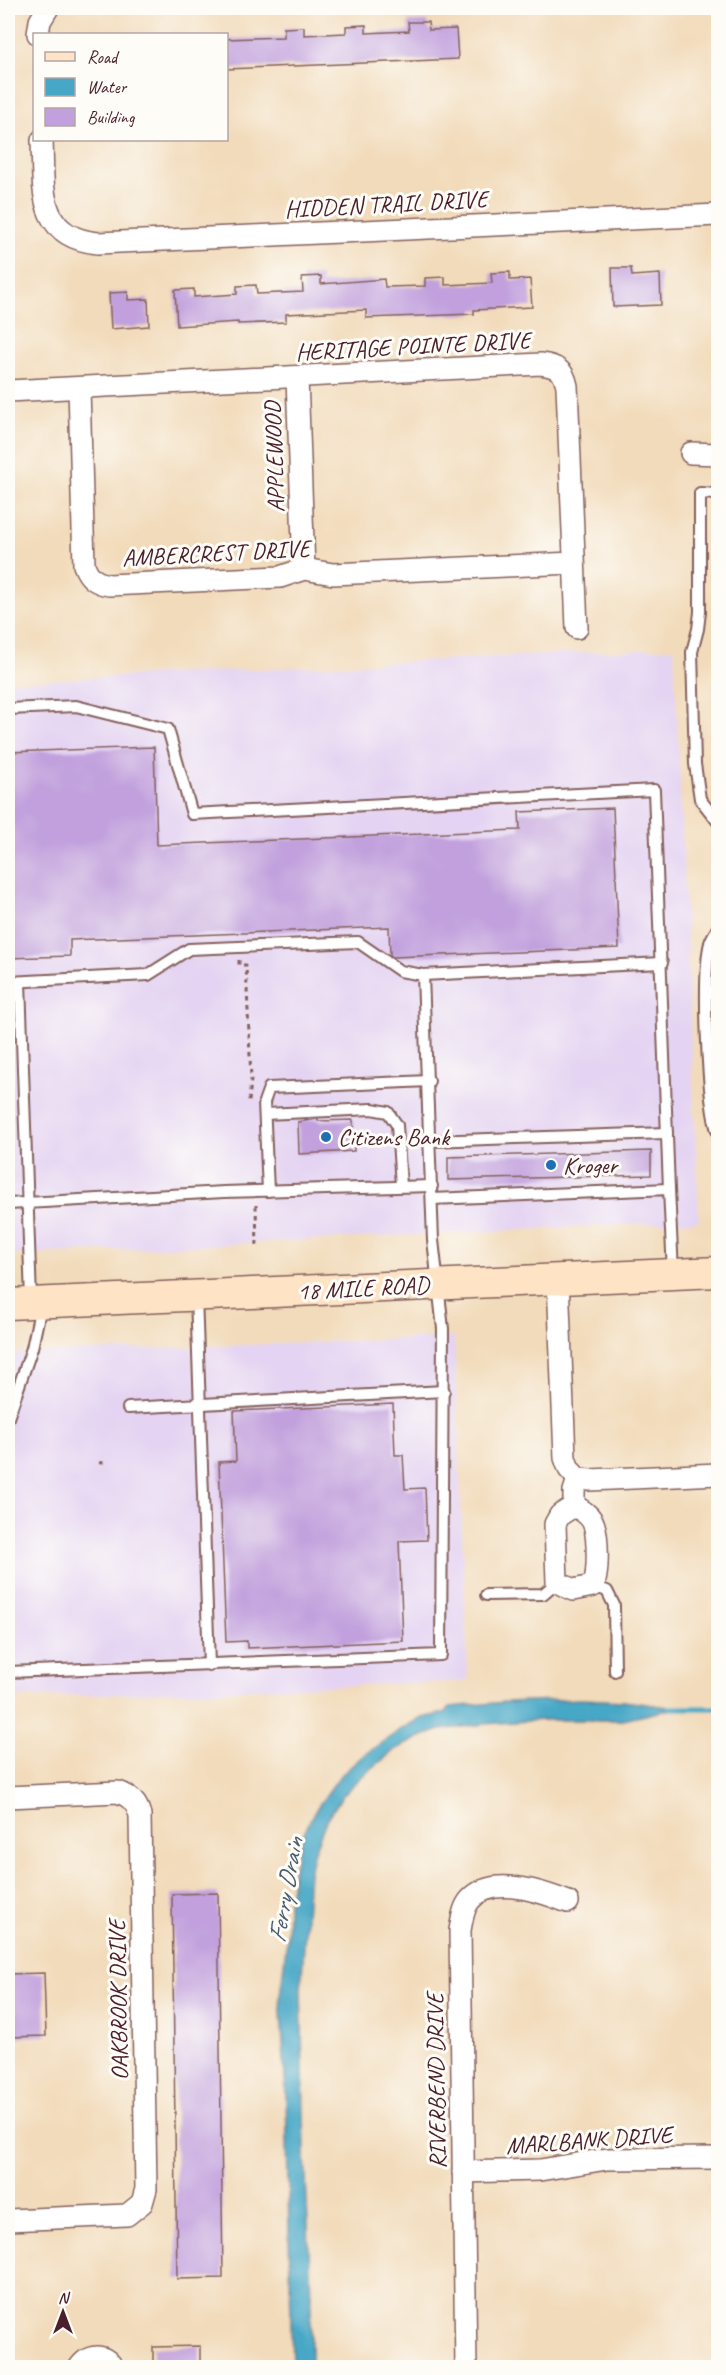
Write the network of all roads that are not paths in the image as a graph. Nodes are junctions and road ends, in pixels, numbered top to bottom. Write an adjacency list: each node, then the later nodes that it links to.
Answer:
1 (48, 8): 2 (street)
2 (38, 33)
3 (42, 141): 4 (street, HIDDEN TRAIL DRIVE)
4 (718, 215)
5 (297, 378): 6 (street, HERITAGE POINTE DRIVE); 11 (street, HERITAGE POINTE DRIVE); 12 (street, APPLEWOOD)
6 (79, 388): 7 (street, HERITAGE POINTE DRIVE); 12 (street, AMBERCREST DRIVE)
7 (8, 391)
8 (691, 453): 9 (street)
9 (718, 454)
10 (718, 494): 15 (lane)
11 (573, 563): 12 (street, AMBERCREST DRIVE); 13 (street, HERITAGE POINTE DRIVE)
12 (304, 569)
13 (577, 628)
14 (8, 708): 17 (lane)
15 (718, 822)
16 (718, 927): 24 (lane)
17 (662, 963): 18 (lane); 23 (lane)
18 (423, 975): 20 (lane); 21 (lane)
19 (8, 982): 20 (lane)
20 (20, 982): 31 (lane)
21 (429, 1081): 22 (lane); 25 (lane)
22 (265, 1114): 26 (lane); 29 (lane)
23 (667, 1133): 25 (lane); 28 (lane)
24 (718, 1133)
25 (430, 1141): 27 (lane)
26 (401, 1186): 27 (lane); 29 (lane)
27 (432, 1186): 30 (lane)
28 (669, 1189): 30 (lane); 34 (lane)
29 (268, 1191): 31 (lane)
30 (432, 1199): 36 (lane)
31 (26, 1203): 32 (lane); 38 (lane)
32 (8, 1204)
33 (718, 1272): 34 (main road, 18 MILE ROAD)
34 (673, 1274): 35 (main road, 18 MILE ROAD)
35 (558, 1279): 36 (main road, 18 MILE ROAD); 44 (street)
36 (436, 1285): 37 (main road, 18 MILE ROAD); 39 (lane)
37 (196, 1296): 38 (main road, 18 MILE ROAD); 40 (lane)
38 (27, 1303): 42 (lane)
39 (444, 1391): 40 (lane); 49 (lane)
40 (201, 1404): 41 (lane); 49 (lane)
41 (128, 1408)
42 (8, 1415)
43 (718, 1474): 44 (street)
44 (578, 1479): 45 (street)
45 (574, 1506): 46 (street); 47 (street)
46 (557, 1582): 47 (street); 48 (lane)
47 (593, 1586): 50 (lane)
48 (486, 1595)
49 (209, 1665): 51 (lane)
50 (615, 1671)
51 (8, 1672)
52 (8, 1797): 56 (street, OAKBROOK DRIVE)
53 (568, 1902): 55 (street, RIVERBEND DRIVE)
54 (718, 2158): 55 (street, MARLBANK DRIVE)
55 (463, 2172): 59 (street, RIVERBEND DRIVE)
56 (8, 2220)
57 (79, 2367): 58 (street)
58 (113, 2367)
59 (466, 2367)

